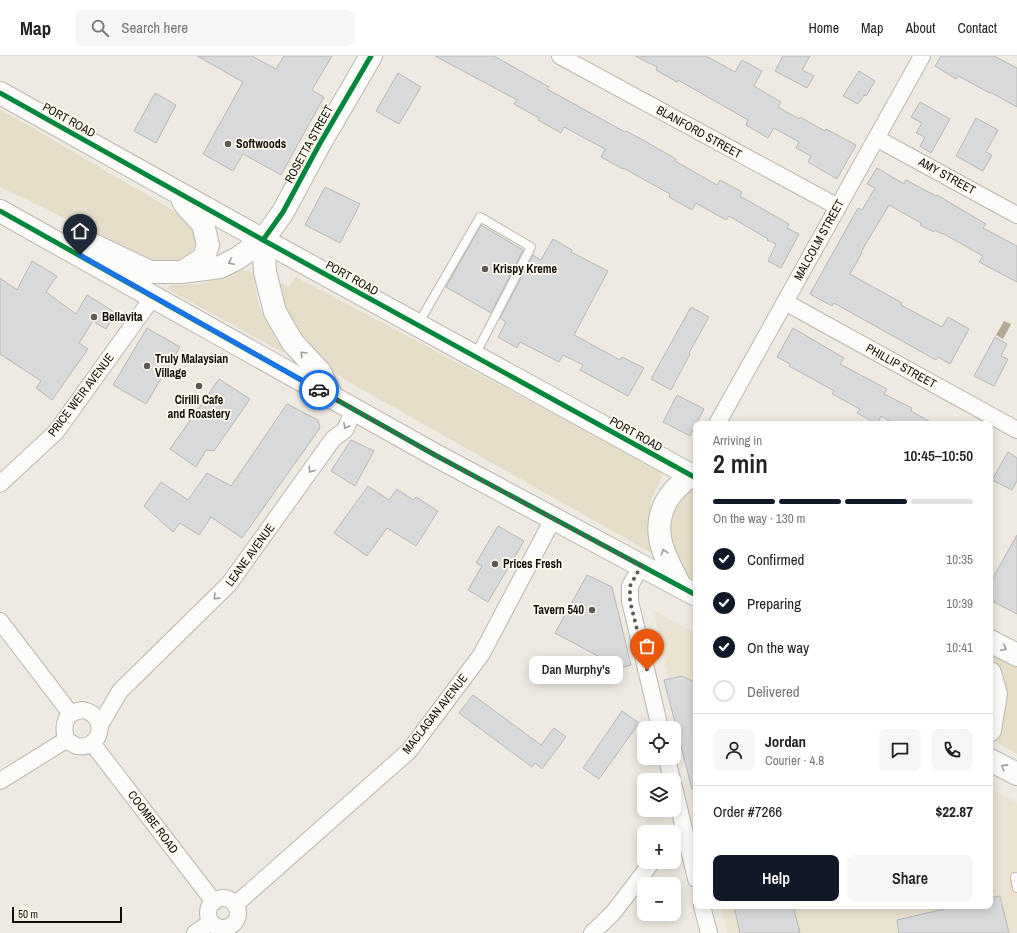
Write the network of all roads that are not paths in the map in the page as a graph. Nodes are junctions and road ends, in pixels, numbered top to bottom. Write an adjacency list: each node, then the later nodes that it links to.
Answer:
1 (371, 56): 10 (main road, ROSETTA STREET)
2 (560, 56): 7 (street, BLANFORD STREET)
3 (922, 56): 5 (street, MALCOLM STREET)
4 (0, 93): 6 (main road, PORT ROAD)
5 (876, 138): 7 (street, MALCOLM STREET); 9 (street, AMY STREET)
6 (177, 192): 10 (main road, PORT ROAD); 12 (main road)
7 (838, 207): 14 (street, MALCOLM STREET)
8 (0, 211): 11 (main road)
9 (1017, 215)
10 (264, 240): 12 (main road, one-way to 12); 15 (main road, PORT ROAD); 17 (main road, one-way to 10)
11 (68, 248): 12 (main road); 13 (main road)
12 (182, 272)
13 (153, 297): 17 (main road); 23 (street, PRICE WEIR AVENUE)
14 (785, 302): 19 (street, MALCOLM STREET); 20 (street, PHILLIP STREET)
15 (418, 325): 16 (main road, PORT ROAD); 16 (lane)
16 (474, 356): 21 (main road, PORT ROAD)
17 (332, 397): 18 (main road)
18 (354, 409): 24 (main road); 34 (street, LEANE AVENUE, one-way to 34)
19 (719, 421)
20 (1017, 430)
21 (693, 470)
22 (693, 472): 26 (main road, one-way to 22)
23 (0, 484)
24 (553, 519): 25 (main road); 46 (street, MACLAGAN AVENUE)
25 (641, 566): 26 (main road); 33 (street)
26 (688, 591)
27 (0, 621): 32 (street)
28 (993, 643): 29 (main road, one-way to 29)
29 (1017, 655)
30 (993, 684): 31 (main road)
31 (993, 712)
32 (71, 714): 34 (street); 35 (street)
33 (658, 721)
34 (100, 725): 36 (street)
35 (66, 740): 36 (street); 39 (street)
36 (92, 743): 45 (street, COOMBE ROAD)
37 (993, 762): 38 (main road, one-way to 37)
38 (1017, 774)
39 (0, 781)
40 (681, 838): 42 (street)
41 (647, 869): 51 (street)
42 (693, 871)
43 (1015, 877): 44 (lane)
44 (1017, 888)
45 (214, 902): 46 (street); 48 (street)
46 (235, 905): 49 (street)
47 (703, 909): 52 (street)
48 (211, 922): 49 (street); 50 (street)
49 (234, 929)
50 (195, 933)
51 (592, 933)
52 (709, 933)

